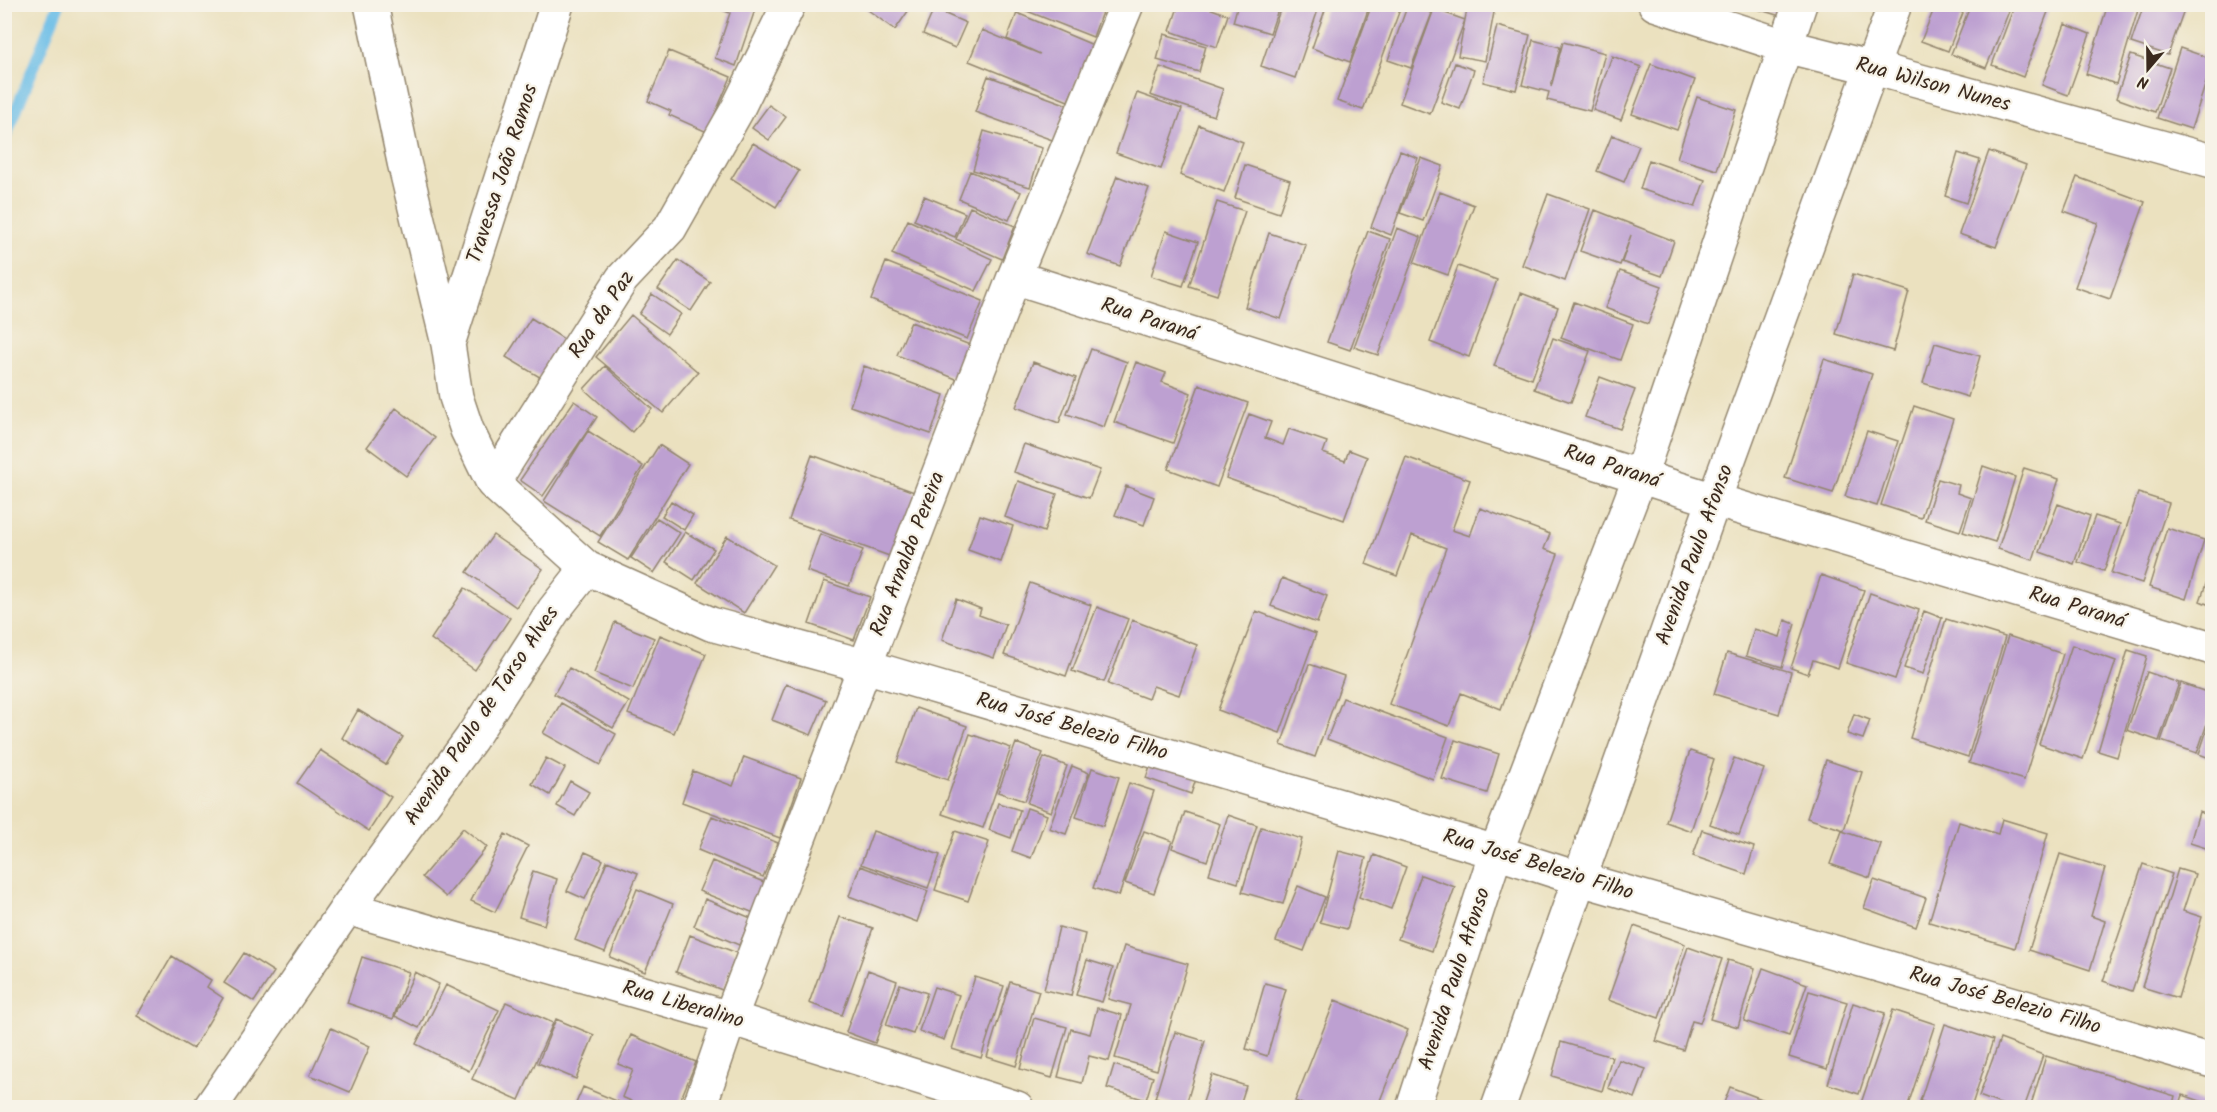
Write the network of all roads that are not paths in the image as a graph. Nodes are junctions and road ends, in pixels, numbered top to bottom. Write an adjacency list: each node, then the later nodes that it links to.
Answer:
1 (371, 4): 12 (street)
2 (557, 4): 12 (street, Travessa João Ramos)
3 (789, 4): 14 (street, Rua da Paz)
4 (1127, 4): 11 (street, Rua Arnaldo Pereira)
5 (1654, 4): 8 (street, Rua Wilson Nunes)
6 (1800, 4): 8 (street, Avenida Paulo Afonso)
7 (1896, 4): 9 (street, Avenida Paulo Afonso)
8 (1785, 46): 9 (street, Rua Wilson Nunes); 13 (street, Avenida Paulo Afonso)
9 (1873, 68): 10 (street, Rua Wilson Nunes); 15 (street, Avenida Paulo Afonso)
10 (2212, 161)
11 (1014, 277): 13 (street, Rua Paraná); 18 (street, Rua Arnaldo Pereira)
12 (448, 344): 14 (street)
13 (1640, 476): 15 (street, Rua Paraná); 19 (street, Avenida Paulo Afonso)
14 (493, 483): 16 (street)
15 (1714, 500): 17 (street, Rua Paraná); 20 (street, Avenida Paulo Afonso)
16 (587, 568): 18 (street); 21 (street, Avenida Paulo de Tarso Alves)
17 (2212, 648)
18 (865, 666): 19 (street, Rua José Belezio Filho); 22 (street, Rua Arnaldo Pereira)
19 (1496, 852): 20 (street, Rua José Belezio Filho); 27 (street, Avenida Paulo Afonso)
20 (1580, 879): 23 (street, Rua José Belezio Filho); 28 (street, Avenida Paulo Afonso)
21 (347, 909): 22 (street, Rua Liberalino); 24 (street, Avenida Paulo de Tarso Alves)
22 (730, 1018): 25 (street, Rua Arnaldo Pereira); 26 (street, Rua Liberalino)
23 (2212, 1061)
24 (210, 1107)
25 (699, 1107)
26 (1017, 1107)
27 (1413, 1107)
28 (1498, 1107)

